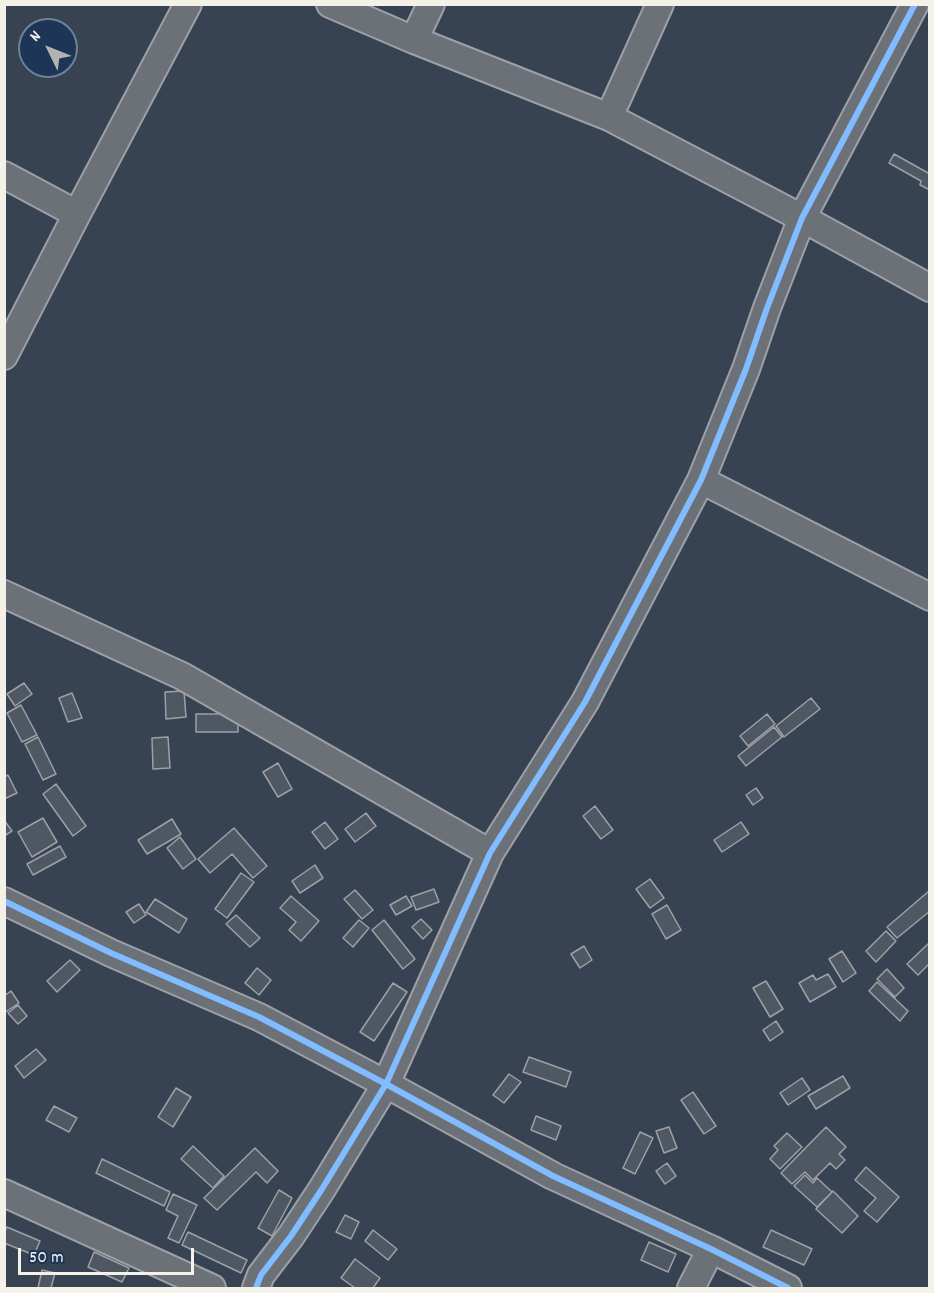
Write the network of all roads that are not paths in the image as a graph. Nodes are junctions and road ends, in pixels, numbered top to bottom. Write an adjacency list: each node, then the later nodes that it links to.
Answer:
1 (188, 4): 9 (street)
2 (330, 4): 6 (street)
3 (431, 4): 6 (street)
4 (660, 4): 7 (street)
5 (915, 4): 10 (street)
6 (414, 40): 7 (street)
7 (609, 117): 10 (street)
8 (4, 175): 9 (street)
9 (77, 214): 12 (street)
10 (802, 219): 11 (street); 13 (street)
11 (930, 288)
12 (4, 356)
13 (701, 480): 15 (street); 16 (street)
14 (4, 594): 16 (street)
15 (930, 597)
16 (490, 853): 18 (street)
17 (4, 901): 18 (street)
18 (386, 1084): 20 (street); 22 (street)
19 (4, 1193): 21 (street)
20 (711, 1249): 23 (street); 24 (street)
21 (212, 1288)
22 (256, 1288)
23 (691, 1288)
24 (788, 1288)

